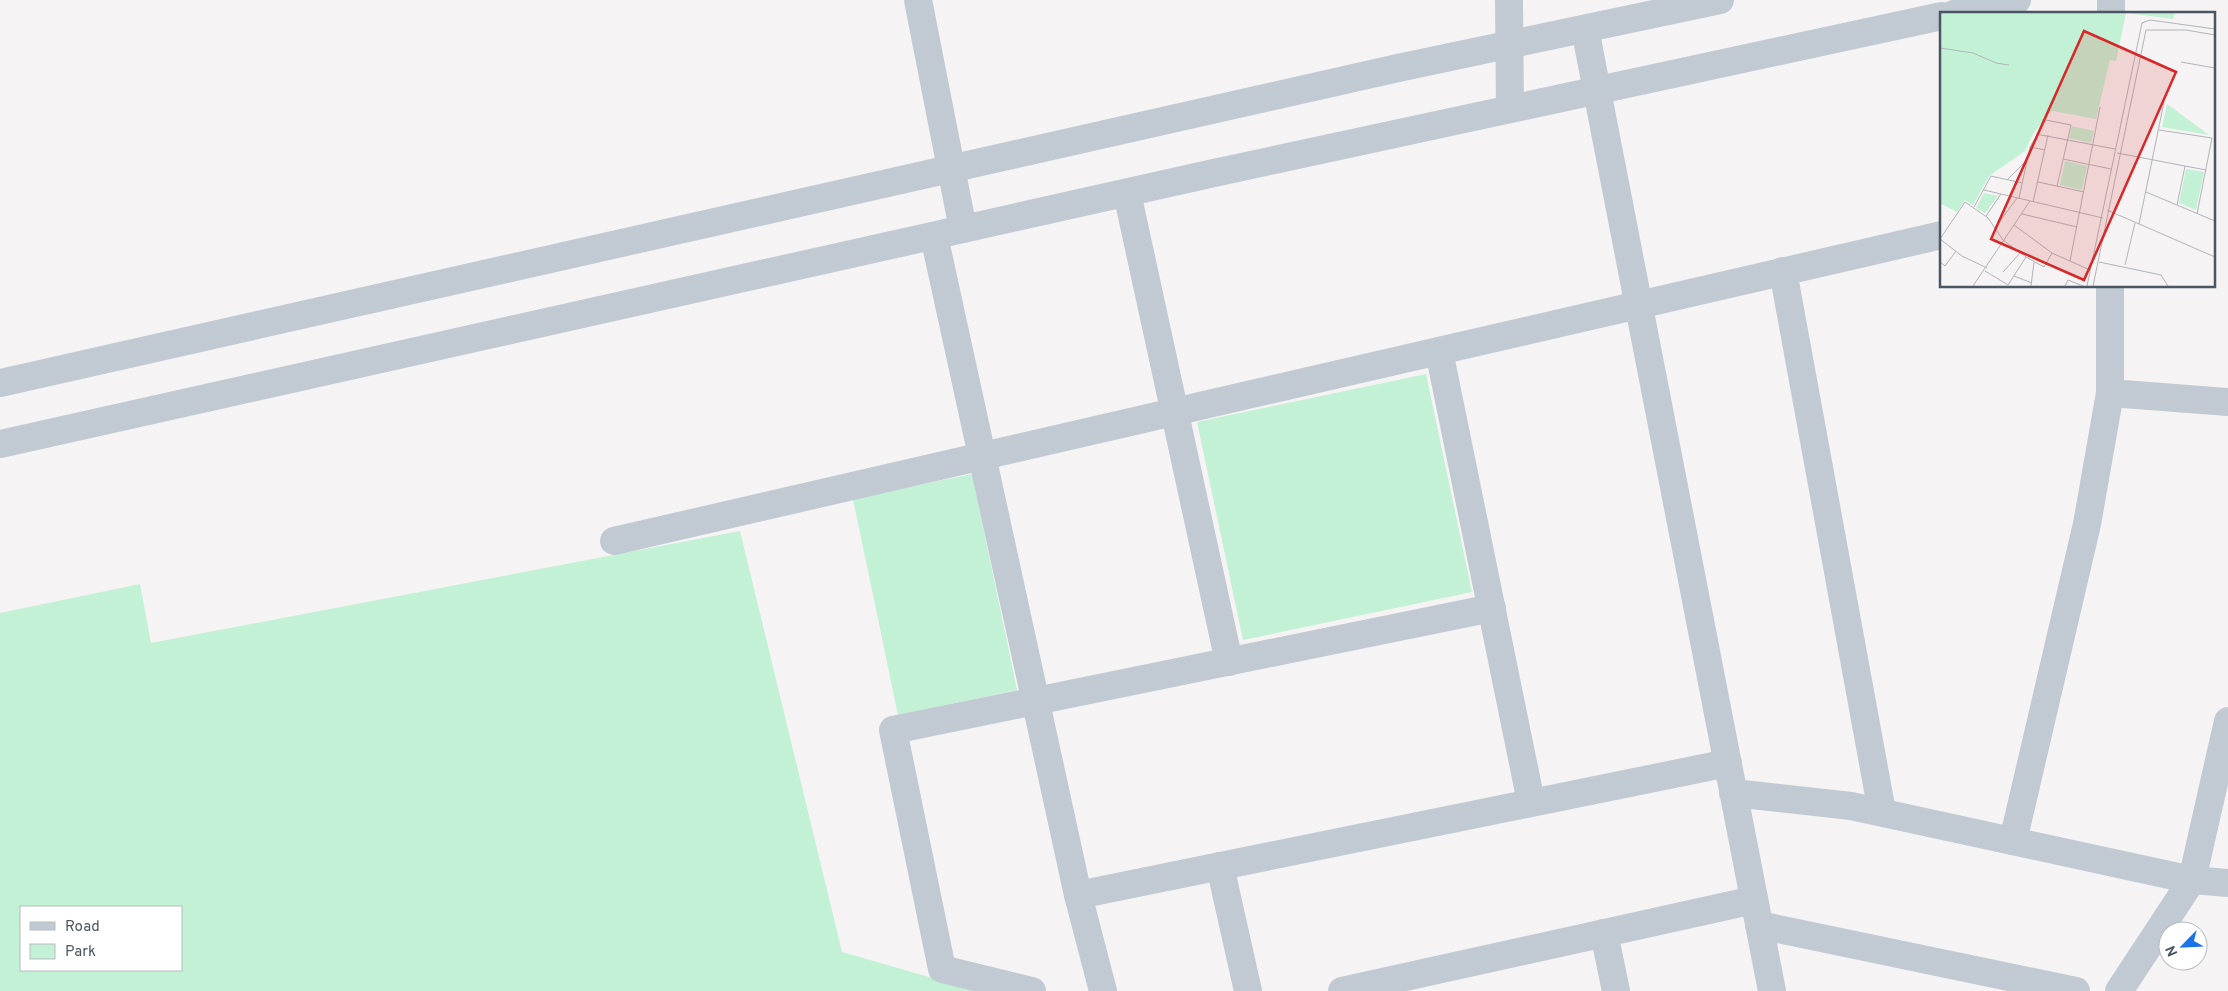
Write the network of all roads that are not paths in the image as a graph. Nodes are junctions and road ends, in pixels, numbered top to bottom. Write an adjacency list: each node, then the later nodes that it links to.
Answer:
1 (918, 0): 11 (street)
2 (1509, 0): 8 (street)
3 (1720, 0): 7 (street)
4 (2017, 0): 5 (street)
5 (1963, 12)
6 (1940, 16): 9 (street)
7 (1585, 28): 8 (street); 9 (street)
8 (1509, 45): 10 (street); 11 (street)
9 (1597, 91): 10 (street); 18 (street)
10 (1510, 110): 12 (street)
11 (951, 169): 13 (street); 20 (street)
12 (1127, 193): 13 (street); 23 (street)
13 (963, 229): 15 (street)
14 (1940, 235): 16 (street)
15 (934, 236): 24 (street); 25 (street)
16 (1783, 271): 18 (street); 34 (street)
17 (2110, 288): 21 (street)
18 (1639, 304): 19 (street); 31 (street)
19 (1439, 351): 23 (street); 27 (street)
20 (0, 383)
21 (2110, 393): 22 (street); 35 (street)
22 (2228, 402)
23 (1175, 412): 25 (street); 28 (street)
24 (0, 444)
25 (982, 456): 26 (street); 29 (street)
26 (614, 542)
27 (1492, 608): 28 (street); 33 (street)
28 (1229, 662): 29 (street)
29 (1036, 701): 39 (street); 43 (street)
30 (2228, 721): 37 (street)
31 (1728, 763): 32 (street); 33 (street)
32 (1734, 792): 34 (street); 40 (street)
33 (1531, 802): 36 (street)
34 (1882, 812): 35 (street)
35 (2013, 841): 37 (street)
36 (1220, 866): 39 (street); 45 (street)
37 (2192, 880): 38 (street); 50 (street)
38 (2228, 883)
39 (1078, 894): 44 (street)
40 (1757, 913): 41 (street); 48 (street); 49 (street)
41 (1604, 933): 42 (street); 47 (street)
42 (1394, 987): 46 (street)
43 (1032, 991)
44 (1103, 991)
45 (1248, 991)
46 (1342, 991)
47 (1616, 991)
48 (1772, 991)
49 (2076, 991)
50 (2119, 991)

